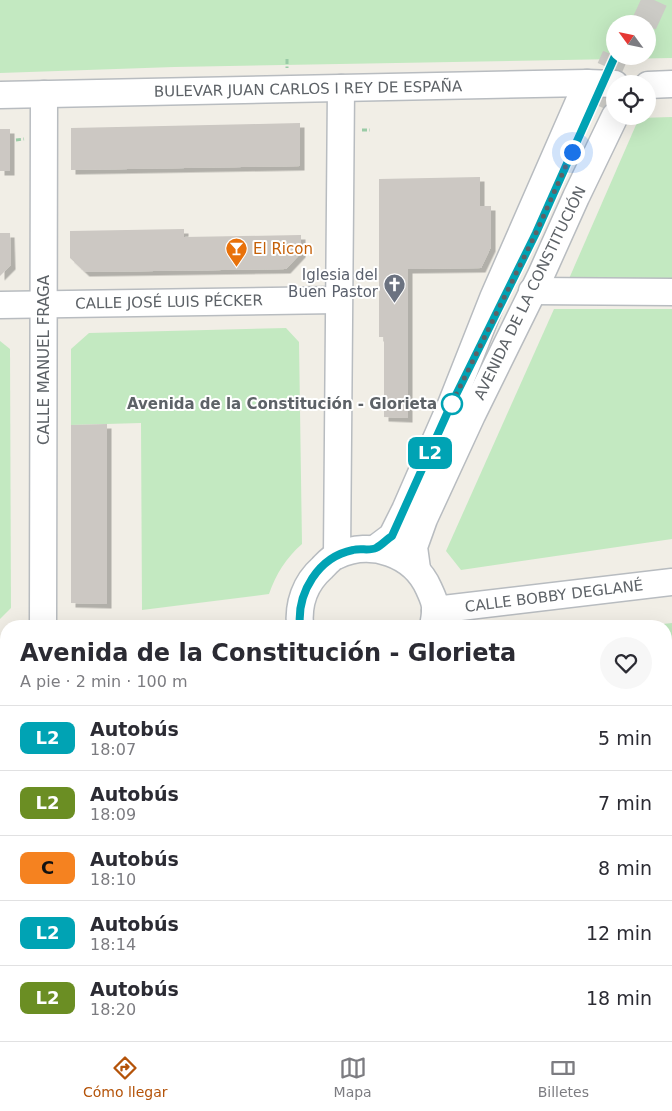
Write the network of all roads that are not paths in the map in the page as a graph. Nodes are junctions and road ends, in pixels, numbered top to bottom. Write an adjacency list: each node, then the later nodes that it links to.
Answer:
1 (672, 84): 2 (street)
2 (656, 85)
3 (341, 88): 4 (street, BULEVAR JUAN CARLOS I REY DE ESPAÑA); 6 (street, BULEVAR JUAN CARLOS I REY DE ESPAÑA); 9 (street)
4 (44, 94): 5 (street, BULEVAR JUAN CARLOS I REY DE ESPAÑA); 10 (street, CALLE MANUEL FRAGA)
5 (0, 96)
6 (604, 98): 7 (street, AVENIDA DE LA CONSTITUCIÓN); 12 (street, AVENIDA DE LA CONSTITUCIÓN)
7 (532, 291): 8 (street); 12 (street, AVENIDA DE LA CONSTITUCIÓN)
8 (672, 292)
9 (338, 300): 10 (street, CALLE JOSÉ LUIS PÉCKER); 14 (street)
10 (43, 304): 11 (street, CALLE JOSÉ LUIS PÉCKER); 18 (street, CALLE MANUEL FRAGA)
11 (0, 305)
12 (461, 411): 13 (street, AVENIDA DE LA CONSTITUCIÓN); 15 (street, AVENIDA DE LA CONSTITUCIÓN)
13 (376, 548): 14 (street); 15 (street)
14 (337, 555): 19 (street)
15 (417, 569): 17 (street)
16 (672, 582): 17 (street, CALLE BOBBY DEGLANÉ)
17 (434, 618)
18 (43, 620)
19 (297, 620)

